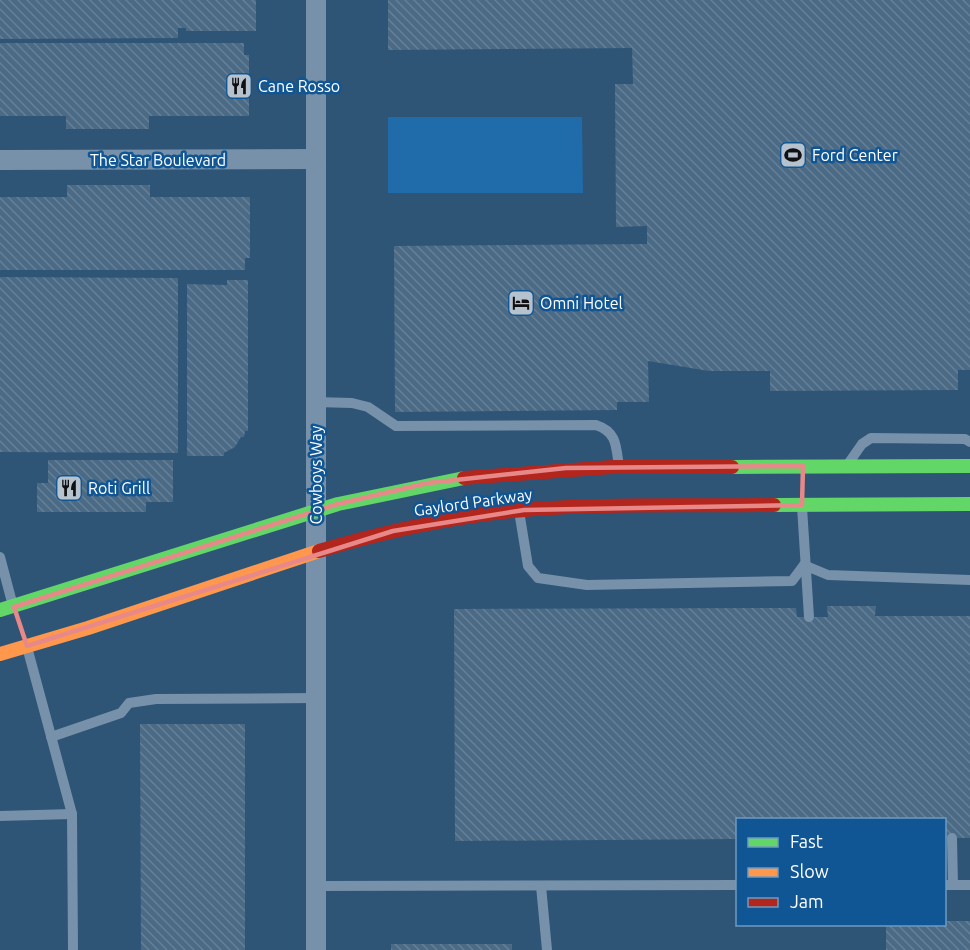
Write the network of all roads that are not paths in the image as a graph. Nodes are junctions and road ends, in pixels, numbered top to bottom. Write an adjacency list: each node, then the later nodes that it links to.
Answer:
1 (316, 0): 2 (street, Cowboys Way)
2 (316, 159): 3 (street, The Star Boulevard); 4 (street, Cowboys Way)
3 (0, 160)
4 (315, 402): 8 (lane); 14 (street, Cowboys Way)
5 (970, 442): 9 (lane)
6 (803, 466): 8 (street, Gaylord Parkway); 9 (street, Gaylord Parkway); 13 (street)
7 (970, 466): 9 (street, Gaylord Parkway)
8 (619, 467): 10 (street); 14 (street, Gaylord Parkway)
9 (846, 467)
10 (549, 486)
11 (528, 498): 15 (street)
12 (970, 504): 13 (street, Gaylord Parkway)
13 (802, 505): 15 (street, Gaylord Parkway); 18 (lane)
14 (316, 510): 16 (street, Cowboys Way); 20 (street, Gaylord Parkway)
15 (519, 511): 16 (street, Gaylord Parkway); 18 (lane)
16 (317, 552): 22 (street, Gaylord Parkway); 24 (street, Cowboys Way)
17 (0, 557): 20 (lane)
18 (804, 565): 19 (lane); 21 (lane)
19 (970, 580)
20 (10, 611)
21 (809, 617)
22 (25, 641): 23 (street, Gaylord Parkway); 25 (lane)
23 (0, 654)
24 (317, 698): 25 (lane); 32 (street, Cowboys Way)
25 (51, 737): 26 (lane)
26 (72, 814): 27 (lane); 34 (lane)
27 (0, 816)
28 (952, 838): 30 (lane)
29 (736, 885): 33 (lane)
30 (949, 885): 31 (lane)
31 (970, 885)
32 (317, 886): 33 (lane); 35 (street, Cowboys Way)
33 (541, 886): 36 (lane)
34 (73, 950)
35 (316, 950)
36 (547, 950)

